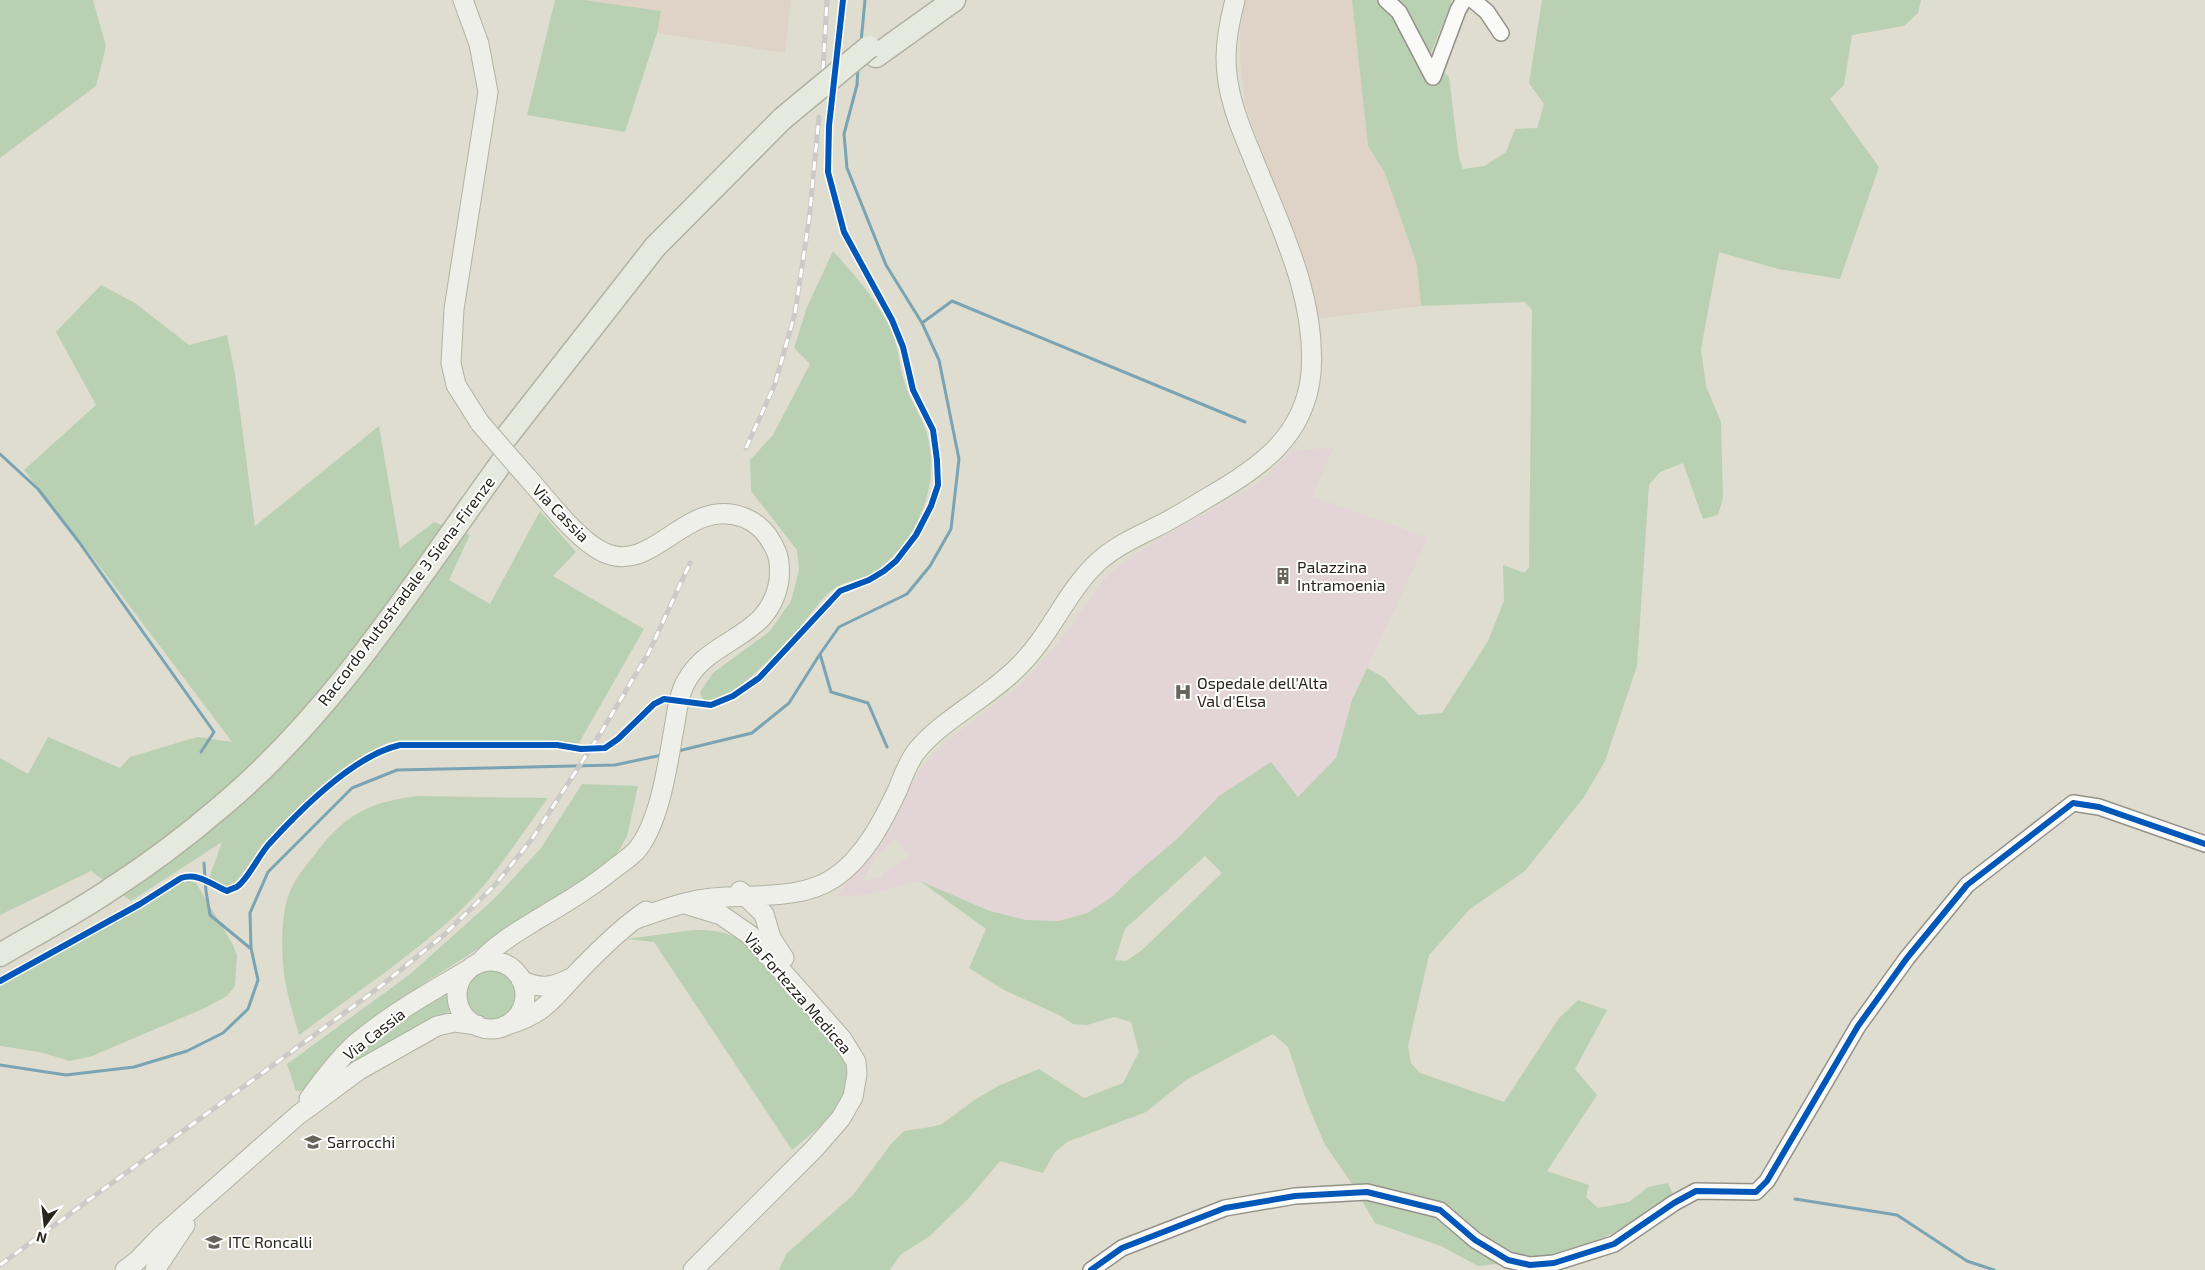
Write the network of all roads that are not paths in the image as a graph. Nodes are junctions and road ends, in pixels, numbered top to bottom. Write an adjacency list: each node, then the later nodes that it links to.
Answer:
1 (463, 0): 19 (main road, Via Cassia, bridge)
2 (931, 0): 9 (highway, Raccordo Autostradale 3 Siena-Firenze)
3 (954, 0): 9 (highway, Raccordo Autostradale 3 Siena-Firenze)
4 (1235, 0): 11 (main road)
5 (1386, 0): 6 (street)
6 (1464, 0)
7 (1473, 0): 8 (street)
8 (1501, 33)
9 (872, 52): 10 (highway, Raccordo Autostradale 3 Siena-Firenze, bridge)
10 (503, 451): 20 (highway, Raccordo Autostradale 3 Siena-Firenze); 21 (highway, Raccordo Autostradale 3 Siena-Firenze)
11 (1159, 526): 12 (main road); 12 (main road)
12 (898, 788): 13 (main road)
13 (871, 836): 15 (main road); 17 (main road)
14 (2205, 844): 34 (street)
15 (778, 893): 16 (main road); 18 (main road)
16 (746, 896): 17 (main road); 18 (main road)
17 (687, 898): 24 (main road); 27 (main road, Via Fortezza Medicea)
18 (766, 919): 27 (main road)
19 (529, 924): 22 (main road, Via Cassia); 23 (main road, Via Cassia)
20 (0, 941)
21 (0, 954)
22 (473, 967): 23 (main road); 25 (main road, Via Cassia); 28 (main road, Via Cassia)
23 (516, 973): 24 (main road); 26 (main road, Via Cassia)
24 (576, 974): 26 (main road)
25 (476, 1025): 26 (main road, Via Cassia); 28 (main road, Via Cassia)
26 (504, 1026)
27 (856, 1062): 33 (main road, Via Fortezza Medicea)
28 (298, 1115): 29 (main road, Via Cassia)
29 (218, 1187): 30 (main road); 32 (main road)
30 (146, 1251): 31 (main road); 32 (main road)
31 (125, 1270)
32 (154, 1270)
33 (693, 1270)
34 (1091, 1270)

